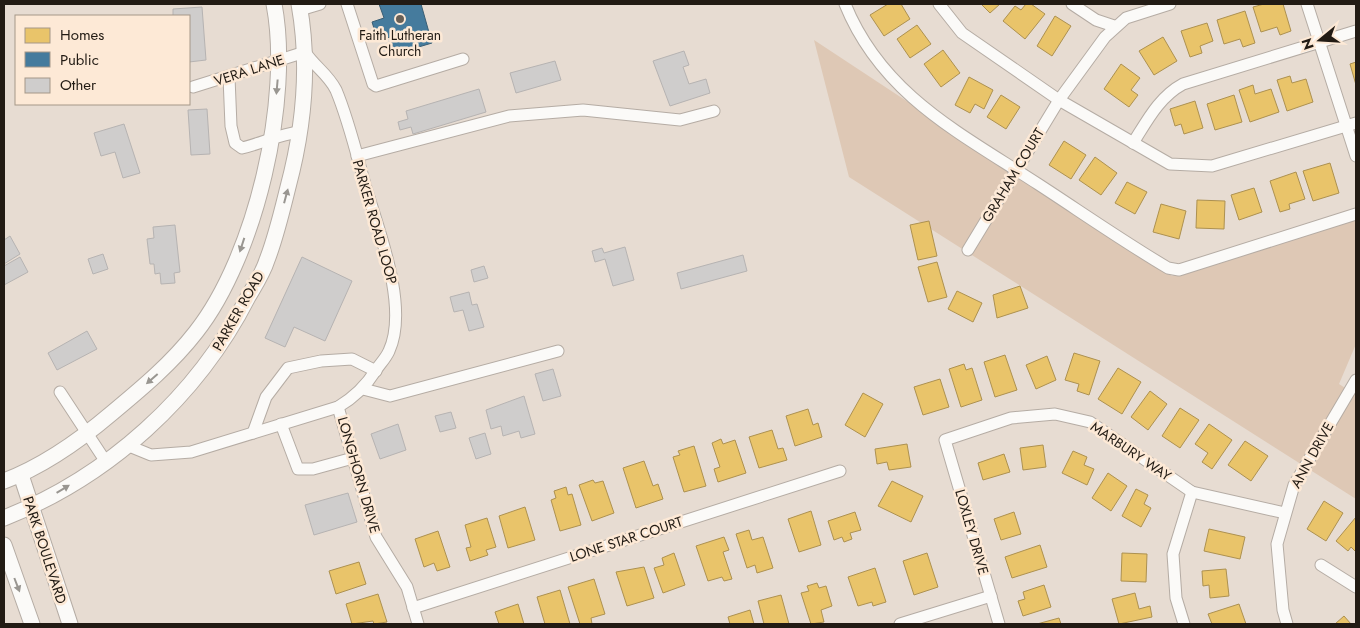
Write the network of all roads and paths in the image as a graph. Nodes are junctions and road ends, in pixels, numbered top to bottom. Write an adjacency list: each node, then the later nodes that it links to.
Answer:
1 (274, 4): 14 (main road, PARKER ROAD)
2 (320, 4): 9 (street)
3 (347, 4): 15 (street)
4 (845, 4): 26 (street)
5 (939, 4): 18 (street)
6 (1072, 4): 10 (street)
7 (1170, 4): 10 (street)
8 (1307, 4): 12 (street)
9 (300, 7): 13 (main road, PARKER ROAD)
10 (1114, 26): 18 (street, GRAHAM COURT)
11 (1356, 32): 12 (street)
12 (1320, 43): 20 (street); 23 (street)
13 (305, 52): 14 (street, VERA LANE); 21 (main road, PARKER ROAD); 24 (street, PARKER ROAD LOOP)
14 (278, 60): 16 (street, VERA LANE); 22 (main road, PARKER ROAD, one-way to 22)
15 (463, 60)
16 (229, 77): 17 (street, VERA LANE); 22 (street)
17 (193, 87)
18 (1059, 100): 23 (street); 26 (street, GRAHAM COURT)
19 (714, 111): 24 (street)
20 (1351, 124): 23 (street); 25 (street)
21 (300, 132): 22 (street); 39 (main road, PARKER ROAD, one-way to 21)
22 (272, 138): 37 (main road, PARKER ROAD, one-way to 37)
23 (1132, 143)
24 (357, 156): 30 (street, PARKER ROAD LOOP)
25 (1356, 156)
26 (1016, 170): 27 (street); 28 (street, GRAHAM COURT)
27 (1356, 214)
28 (968, 250)
29 (558, 351): 32 (street)
30 (376, 371): 32 (street, PARKER ROAD LOOP); 36 (street)
31 (1356, 380): 47 (street, ANN DRIVE)
32 (363, 389): 34 (street, PARKER ROAD LOOP)
33 (60, 392): 37 (street)
34 (338, 406): 35 (street, PARKER ROAD LOOP); 40 (street, LONGHORN DRIVE)
35 (281, 424): 36 (street, PARKER ROAD LOOP); 40 (street)
36 (254, 433): 39 (street, PARKER ROAD LOOP)
37 (88, 434): 41 (street); 43 (main road, PARKER ROAD)
38 (945, 440): 45 (street, MARBURY WAY); 52 (street, LOXLEY DRIVE)
39 (129, 446): 41 (main road, PARKER ROAD)
40 (353, 458): 53 (street, LONGHORN DRIVE)
41 (106, 462): 46 (main road, PARKER ROAD, one-way to 41)
42 (840, 471): 53 (street, LONE STAR COURT)
43 (21, 475): 44 (main road, PARKER ROAD); 46 (main road, PARK BOULEVARD)
44 (4, 481)
45 (1192, 492): 47 (street, MARBURY WAY); 59 (street)
46 (30, 508): 48 (main road, PARKER ROAD); 55 (main road, PARK BOULEVARD)
47 (1285, 513): 60 (street, ANN DRIVE)
48 (4, 518)
49 (4, 545): 54 (main road, one-way to 54)
50 (1322, 565): 51 (street)
51 (1356, 588)
52 (991, 596): 57 (street); 58 (street, LOXLEY DRIVE)
53 (413, 608): 56 (street, LONGHORN DRIVE)
54 (32, 624)
55 (70, 624)
56 (418, 624)
57 (900, 624)
58 (1000, 624)
59 (1184, 624)
60 (1287, 624)

